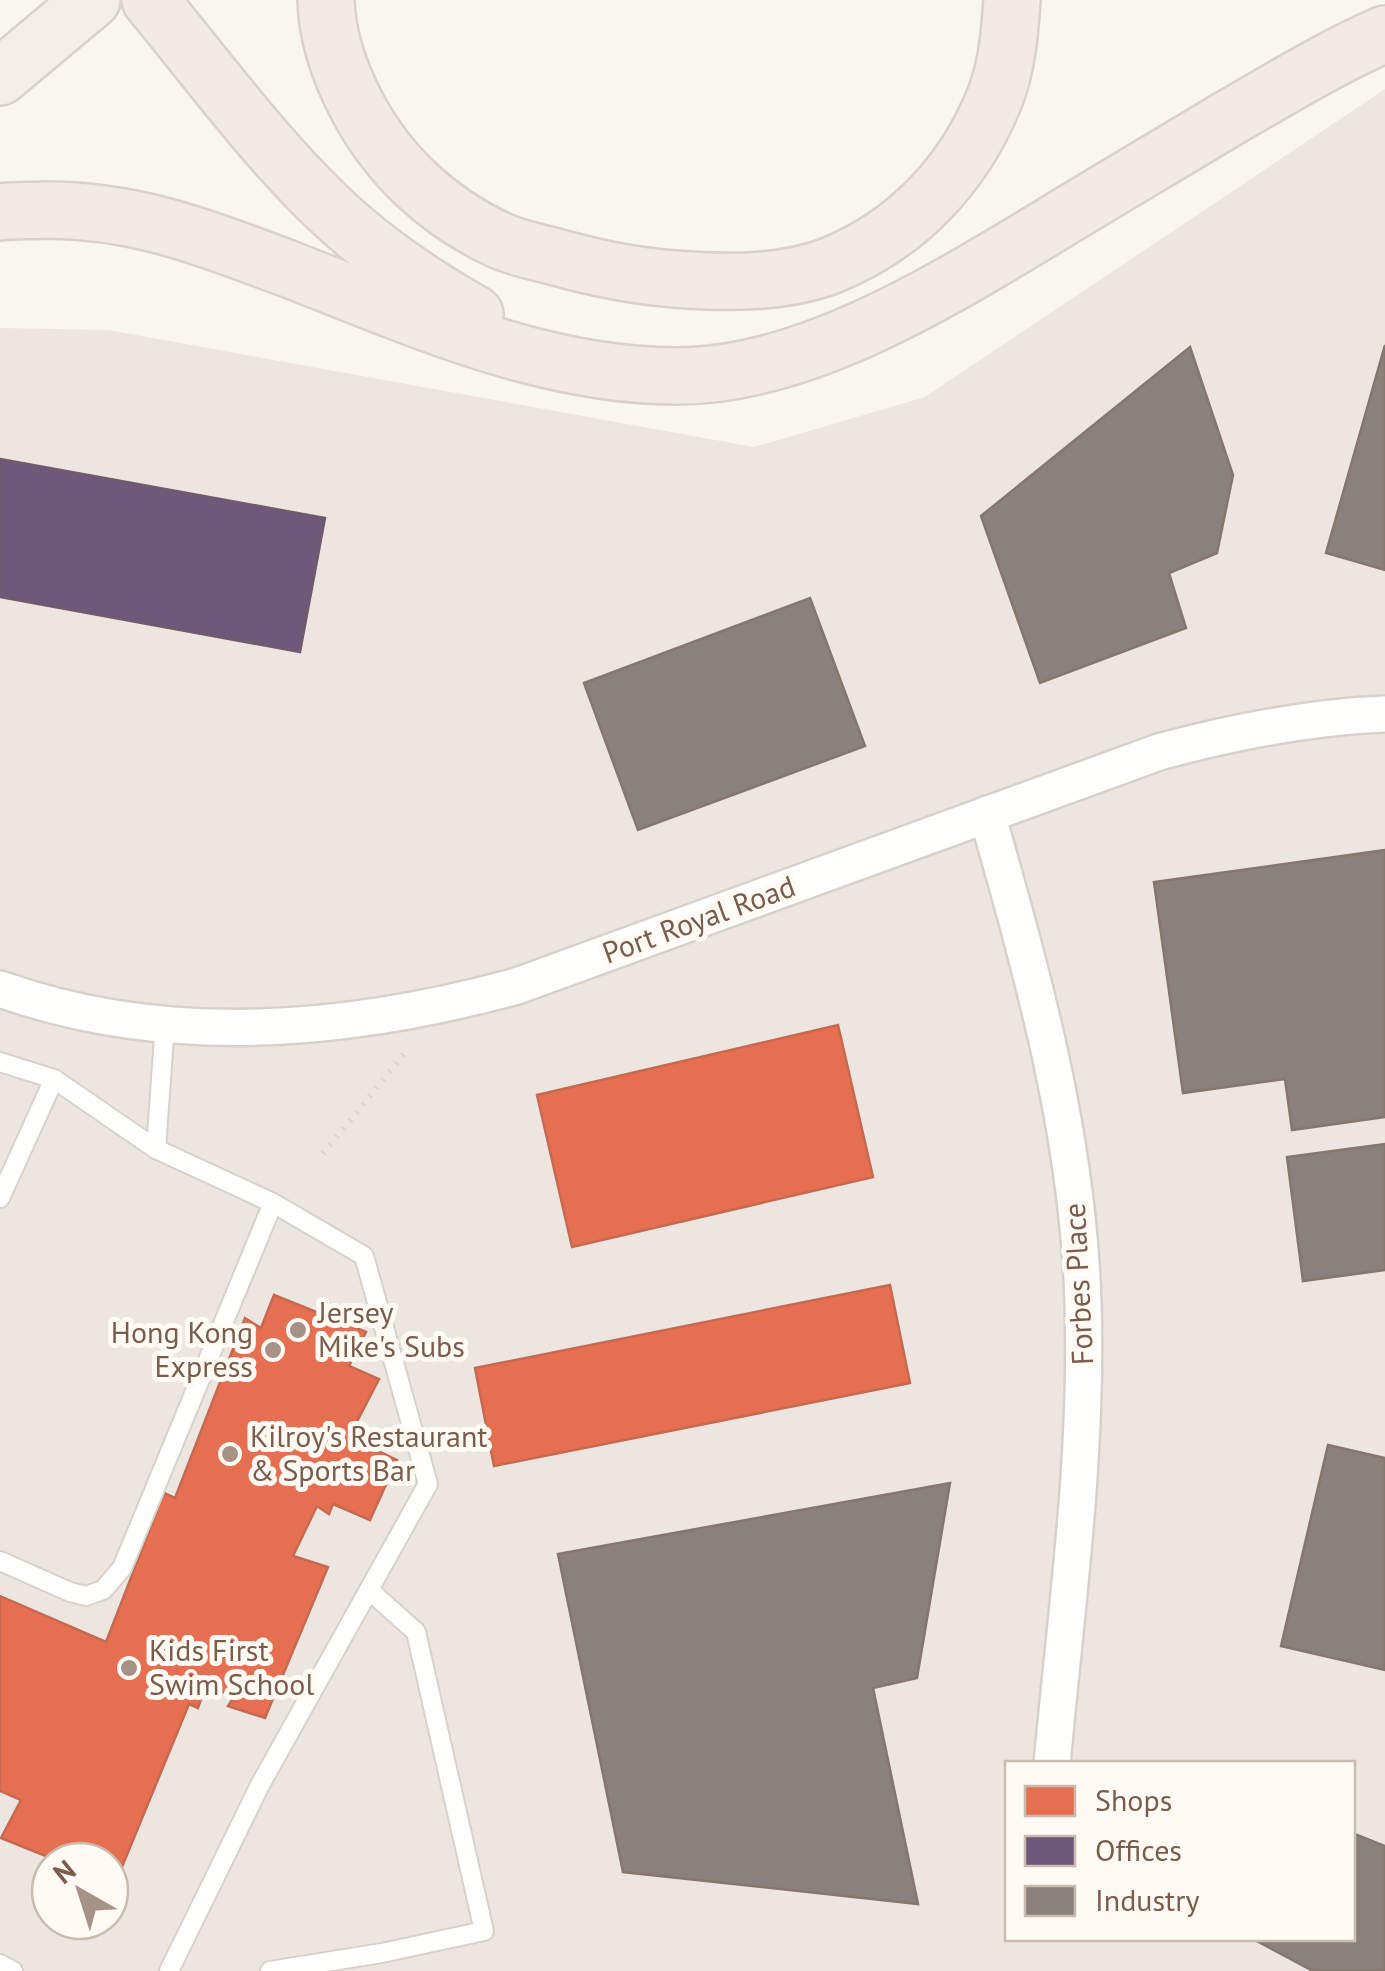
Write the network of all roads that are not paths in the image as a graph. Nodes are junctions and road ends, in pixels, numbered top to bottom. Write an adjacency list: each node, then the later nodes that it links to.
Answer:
1 (92, 0): 6 (main road)
2 (150, 0): 8 (highway)
3 (326, 0): 4 (highway)
4 (1012, 0)
5 (1385, 34): 8 (highway)
6 (0, 78)
7 (0, 212): 8 (highway)
8 (620, 373)
9 (1385, 714): 10 (street, Port Royal Road)
10 (988, 814): 12 (street, Port Royal Road); 20 (street, Forbes Place)
11 (0, 989): 12 (street, Port Royal Road)
12 (165, 1023): 15 (lane)
13 (0, 1062): 14 (lane)
14 (54, 1079): 15 (lane); 16 (lane)
15 (156, 1149): 17 (lane)
16 (0, 1198)
17 (272, 1203): 18 (lane); 19 (lane)
18 (0, 1560)
19 (368, 1590): 23 (lane); 24 (lane)
20 (1052, 1761)
21 (0, 1964): 22 (lane)
22 (14, 1971)
23 (168, 1971)
24 (270, 1971)

